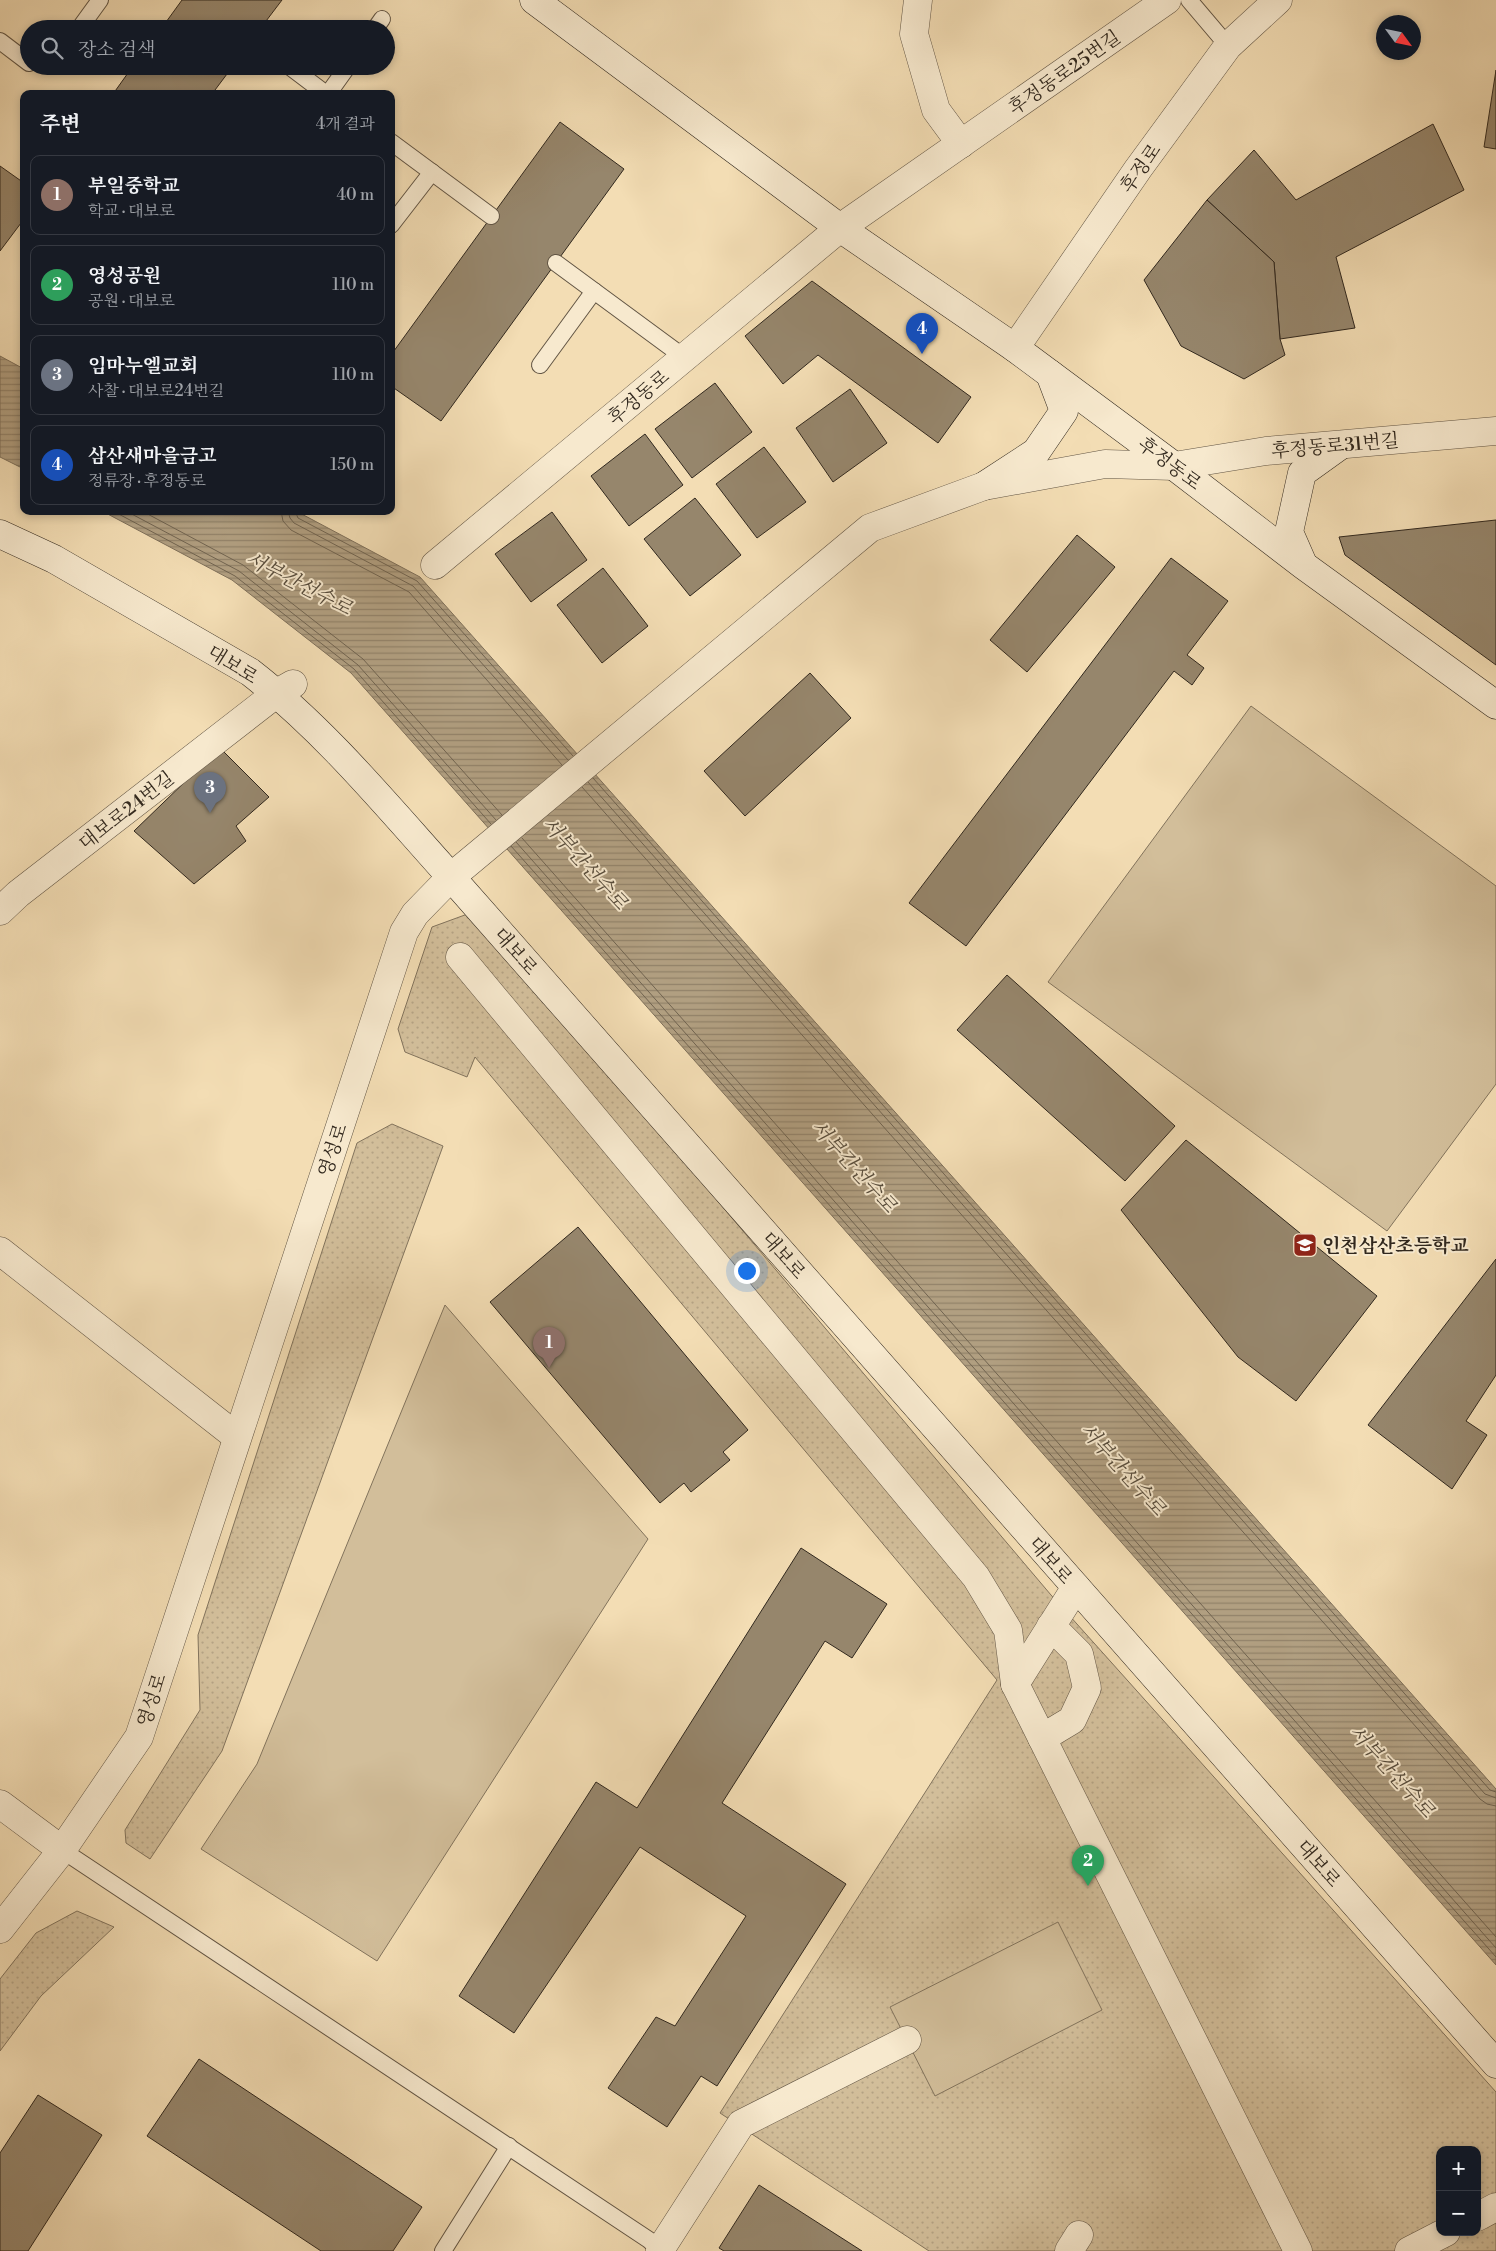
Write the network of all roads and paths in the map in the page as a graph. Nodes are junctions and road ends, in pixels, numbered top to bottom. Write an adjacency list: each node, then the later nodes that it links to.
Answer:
1 (100, 0): 7 (lane)
2 (534, 0): 20 (street, 후정동로)
3 (918, 0): 15 (street)
4 (1168, 0): 15 (street, 후정동로25번길)
5 (1189, 0): 9 (lane)
6 (1278, 0): 9 (street, 후정로)
7 (86, 20)
8 (0, 41): 10 (lane)
9 (1228, 46): 23 (street, 후정로)
10 (20, 56)
11 (301, 75): 13 (lane)
12 (341, 75): 14 (lane)
13 (322, 90)
14 (330, 90)
15 (961, 144): 20 (street, 후정동로25번길)
16 (395, 145): 17 (lane)
17 (432, 172): 18 (lane); 19 (lane)
18 (491, 216)
19 (395, 220)
20 (840, 228): 23 (street, 후정동로); 24 (street, 후정동로)
21 (556, 263): 22 (lane)
22 (594, 291): 24 (lane); 25 (lane)
23 (1015, 348): 26 (street, 후정동로)
24 (685, 358): 32 (street, 후정동로)
25 (540, 365)
26 (1050, 374): 29 (street, 후정동로); 30 (street)
27 (1496, 431): 28 (street, 후정동로31번길)
28 (1341, 444): 29 (street, 후정동로31번길); 33 (street)
29 (1174, 466): 30 (street, 후정동로31번길); 33 (street, 후정동로)
30 (984, 486): 36 (street, 영성로)
31 (0, 534): 34 (street, 대보로)
32 (435, 565)
33 (1303, 565): 35 (street, 후정동로)
34 (285, 688): 36 (street, 대보로); 37 (street, 대보로24번길)
35 (1496, 705)
36 (451, 877): 40 (street, 영성로); 41 (street, 대보로)
37 (0, 911)
38 (460, 957): 43 (street)
39 (0, 1251): 40 (street)
40 (237, 1437): 46 (street, 영성로)
41 (1076, 1587): 42 (street); 49 (street, 대보로)
42 (1051, 1626): 43 (street); 44 (street)
43 (1015, 1684): 44 (street)
44 (1042, 1738): 56 (street)
45 (0, 1804): 46 (street)
46 (62, 1850): 47 (street, 영성로); 50 (lane)
47 (0, 1929)
48 (907, 2040): 55 (street)
49 (1496, 2064)
50 (509, 2146): 54 (lane); 55 (lane)
51 (1496, 2207): 52 (street)
52 (1481, 2215)
53 (1438, 2236): 57 (street)
54 (443, 2251)
55 (660, 2251)
56 (1298, 2251)
57 (1409, 2251)

